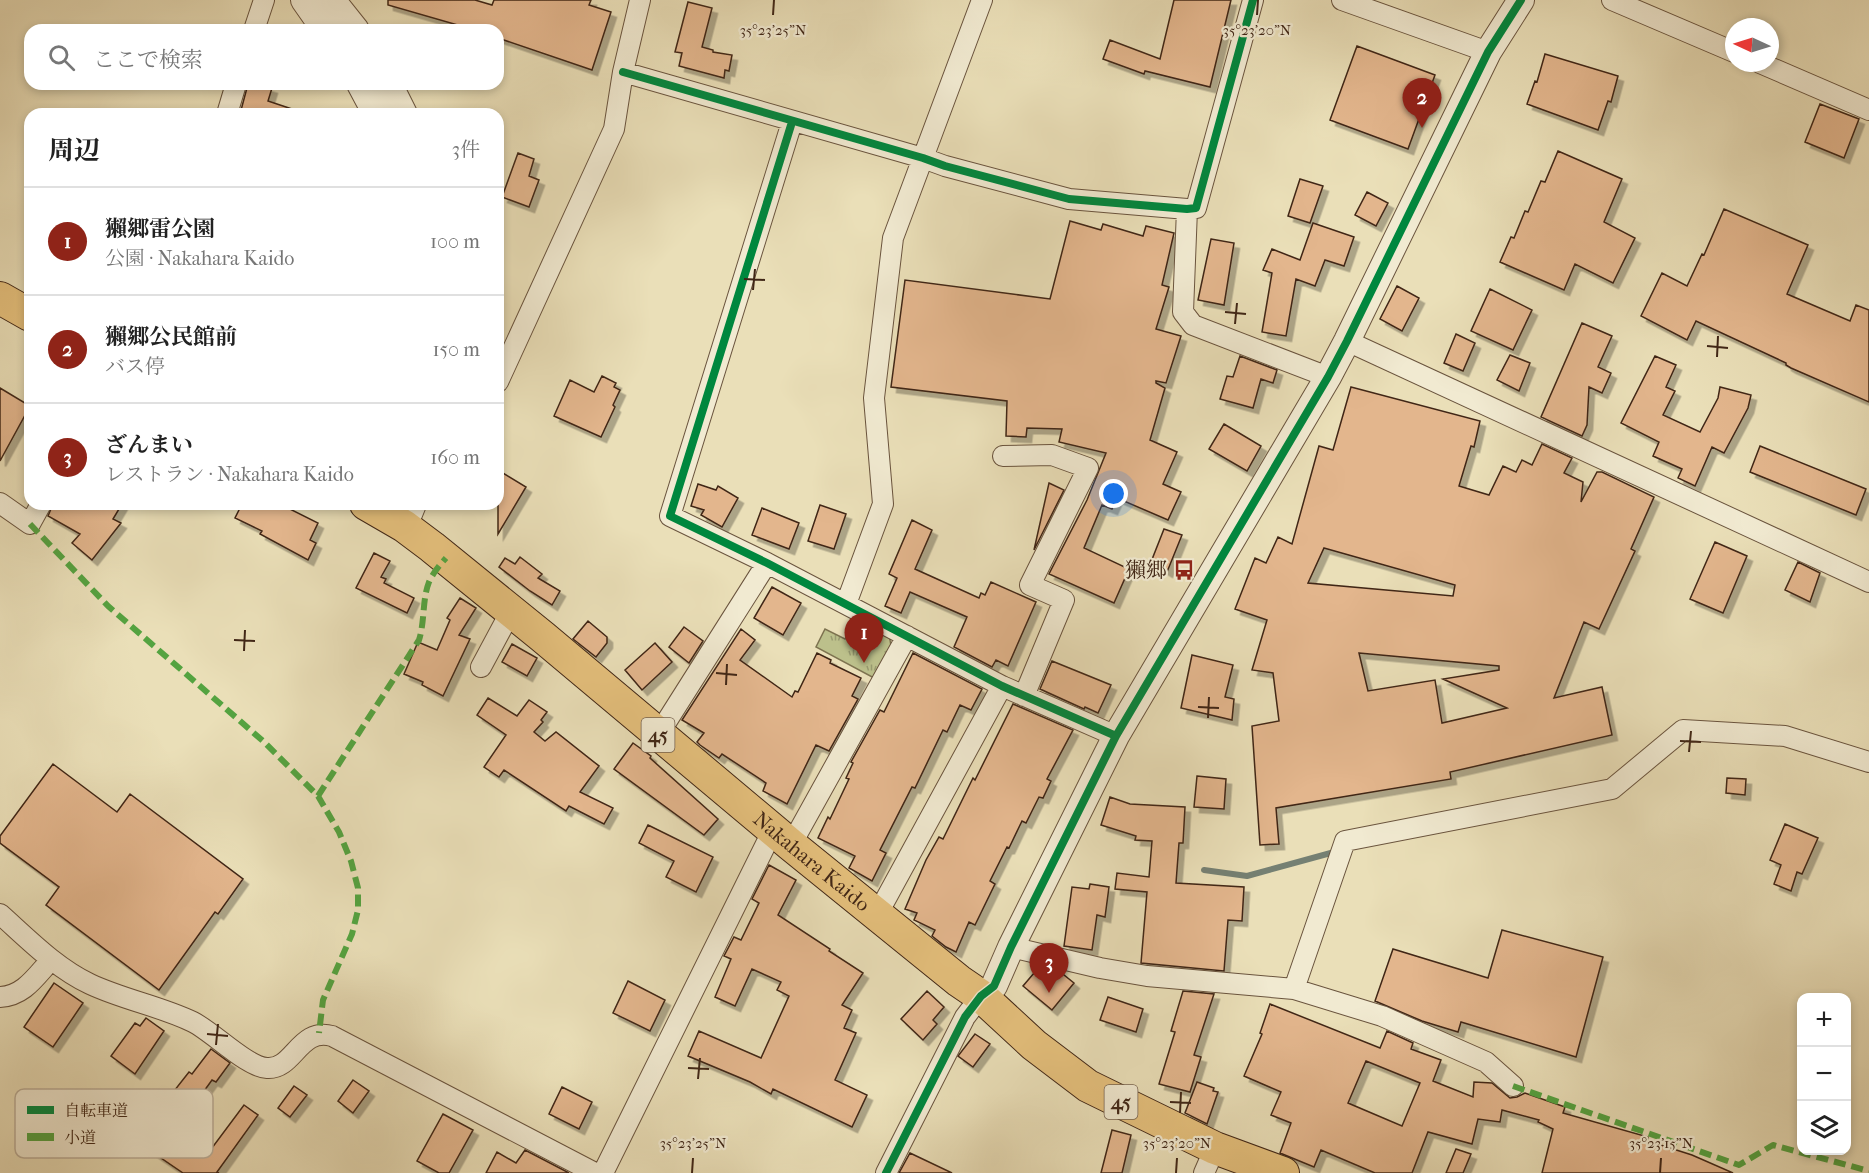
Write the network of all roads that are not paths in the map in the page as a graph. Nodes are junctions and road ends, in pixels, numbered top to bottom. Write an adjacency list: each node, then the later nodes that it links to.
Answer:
1 (264, 0): 10 (street)
2 (304, 0): 11 (street)
3 (332, 0): 12 (street)
4 (640, 0): 16 (street)
5 (982, 0): 25 (street)
6 (1253, 0): 26 (street)
7 (1342, 0): 14 (street)
8 (1521, 0): 14 (street)
9 (1612, 0): 13 (street)
10 (256, 24)
11 (321, 24)
12 (351, 24)
13 (1725, 48)
14 (1488, 52): 29 (street)
15 (1779, 71): 23 (street)
16 (622, 72): 24 (street); 30 (street)
17 (234, 90): 20 (street)
18 (363, 90): 21 (street)
19 (392, 90): 22 (street)
20 (229, 108)
21 (373, 108)
22 (401, 108)
23 (1869, 110)
24 (792, 122): 25 (street); 36 (street)
25 (923, 158): 26 (street); 38 (street)
26 (1187, 209): 31 (street)
27 (0, 298): 28 (main road)
28 (24, 312)
29 (1347, 340): 31 (street); 37 (street)
30 (504, 369)
31 (1328, 377): 45 (street)
32 (1003, 456): 43 (street)
33 (0, 503): 34 (street)
34 (38, 510)
35 (390, 510): 39 (main road, Nakahara Kaido / 45)
36 (767, 563): 38 (street); 44 (street)
37 (1869, 582)
38 (846, 604): 40 (street)
39 (511, 611): 41 (street); 44 (main road, Nakahara Kaido / 45)
40 (907, 636): 42 (street); 47 (street)
41 (480, 667)
42 (1002, 686): 43 (street); 49 (street)
43 (1024, 696): 45 (street)
44 (658, 735): 47 (main road, Nakahara Kaido / 45)
45 (1116, 736): 50 (street)
46 (1869, 762): 52 (street)
47 (783, 838): 49 (main road, Nakahara Kaido / 45); 58 (street)
48 (0, 914): 51 (street)
49 (877, 915): 53 (main road, Nakahara Kaido / 45)
50 (1011, 947): 52 (street); 53 (street)
51 (51, 960): 54 (street); 57 (street)
52 (1294, 989): 55 (street)
53 (981, 996): 56 (main road, Nakahara Kaido / 45); 59 (street)
54 (0, 997)
55 (1513, 1086)
56 (1210, 1160): 60 (main road, Nakahara Kaido / 45)
57 (595, 1173)
58 (603, 1173)
59 (886, 1173)
60 (1284, 1173)

